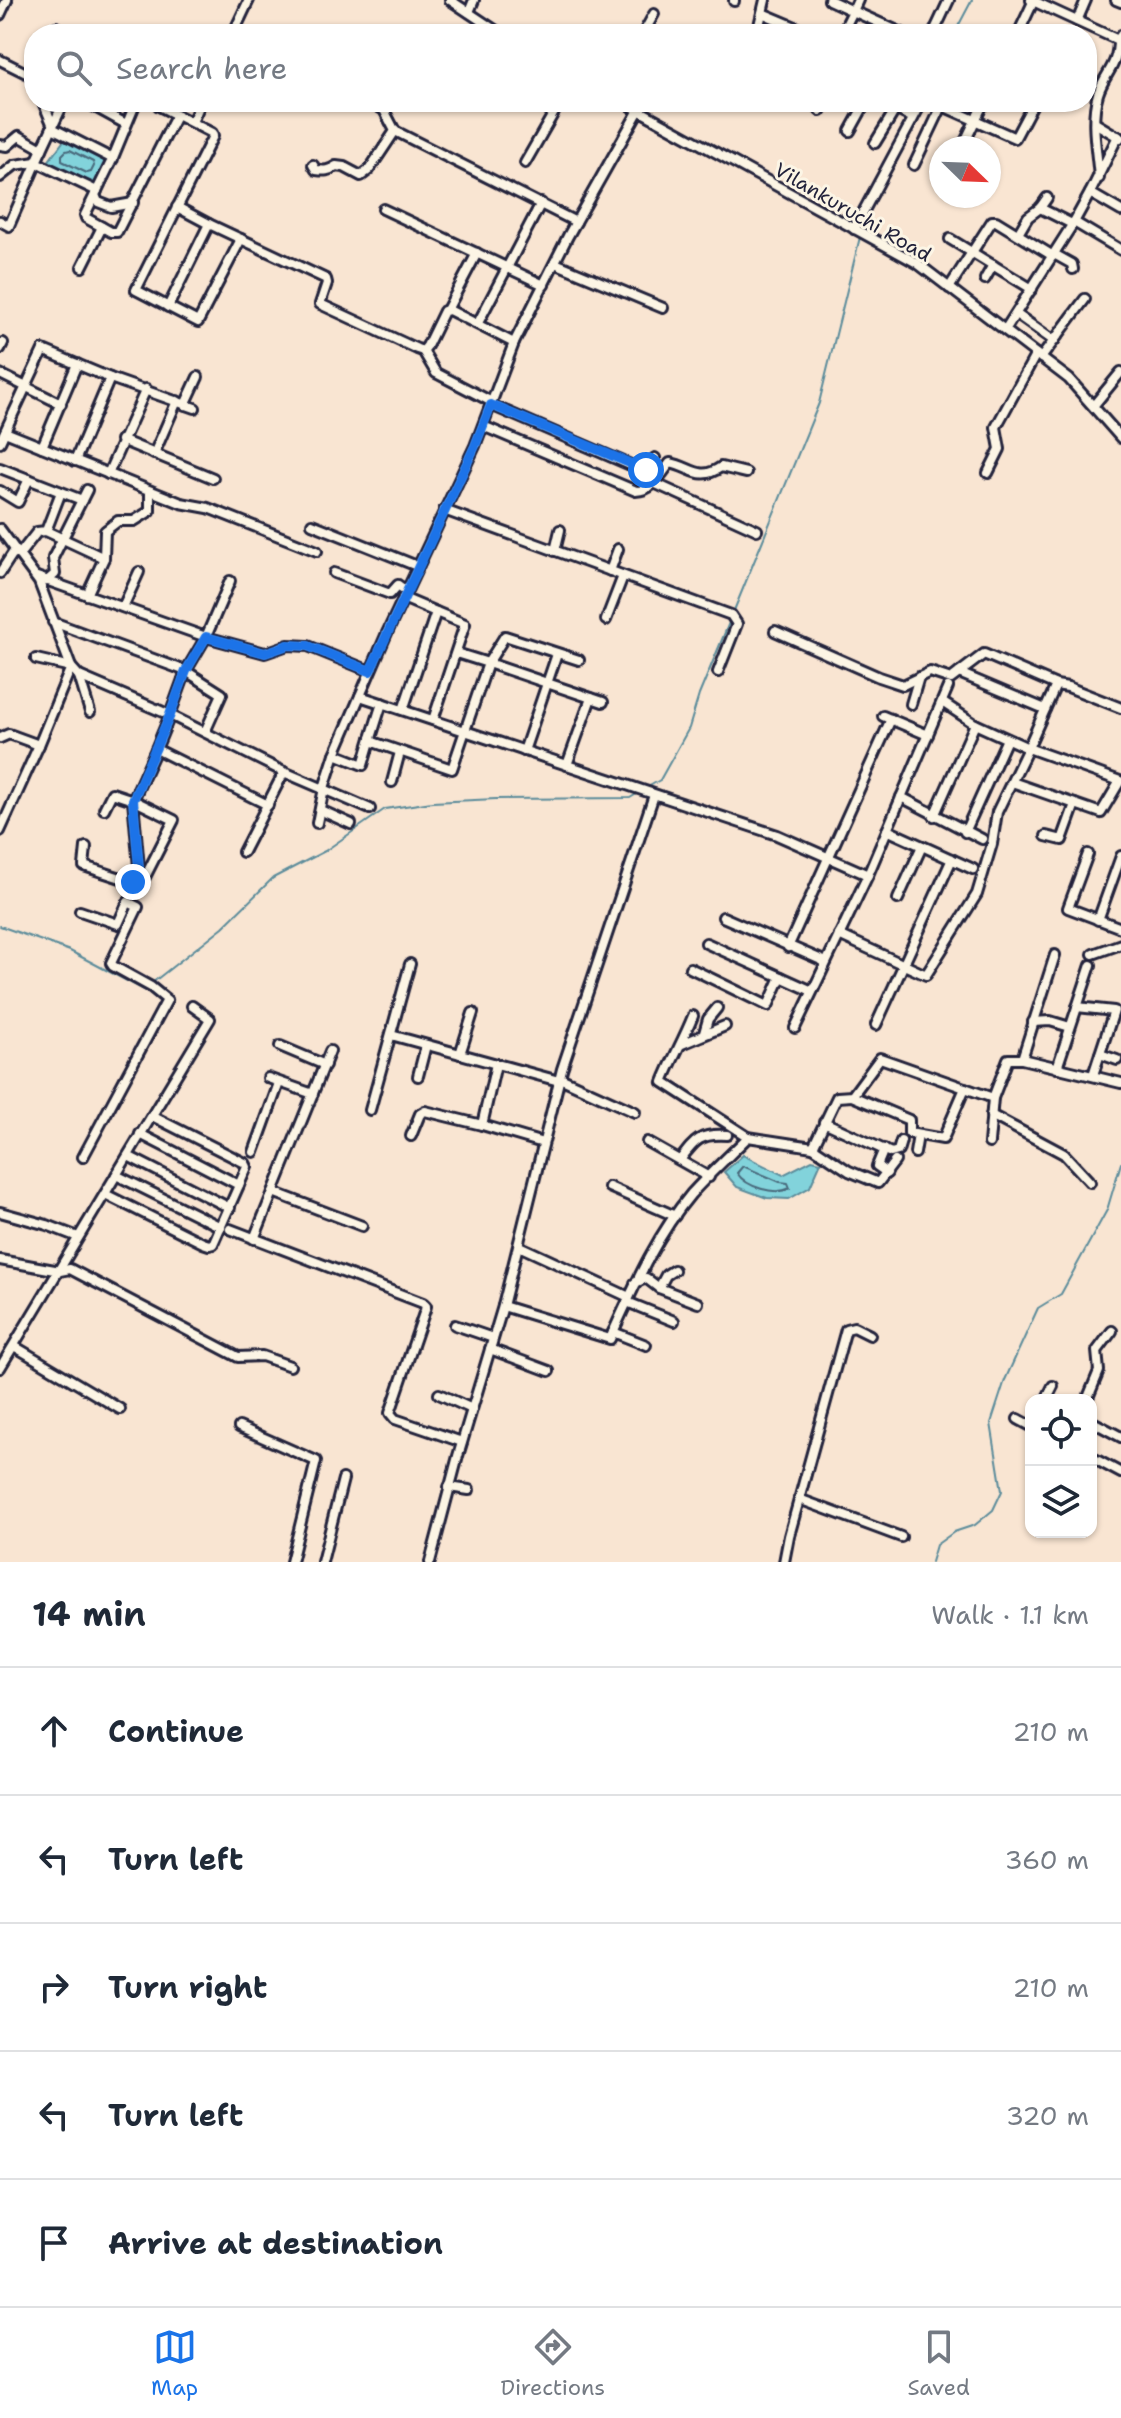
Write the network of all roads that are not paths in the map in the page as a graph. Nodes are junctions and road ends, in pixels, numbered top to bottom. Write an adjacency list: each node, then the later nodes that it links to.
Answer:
1 (7, 0): 15 (street)
2 (249, 0): 18 (street)
3 (450, 0): 12 (street)
4 (474, 0): 12 (street)
5 (765, 0): 13 (street)
6 (829, 0): 11 (street)
7 (858, 0): 11 (street)
8 (949, 0): 24 (street)
9 (1033, 0): 16 (street); 25 (street)
10 (1086, 0): 16 (street)
11 (853, 11): 17 (street); 23 (street)
12 (469, 12): 19 (street)
13 (762, 13): 21 (street); 22 (street)
14 (654, 14): 20 (street)
15 (0, 15)
16 (1077, 21): 26 (street)
17 (847, 23)
18 (238, 24)
19 (486, 24)
20 (648, 24)
21 (759, 24)
22 (788, 24)
23 (882, 24)
24 (938, 24)
25 (1022, 24)
26 (1084, 24)
27 (1097, 29): 28 (street)
28 (1120, 39): 31 (street)
29 (0, 60): 30 (street)
30 (24, 71)
31 (1097, 103)
32 (47, 112): 57 (street)
33 (59, 112): 57 (street)
34 (110, 112): 56 (street)
35 (131, 112): 56 (street)
36 (169, 112): 51 (street)
37 (196, 112): 54 (street)
38 (385, 112): 58 (street)
39 (554, 112): 67 (street)
40 (638, 112): 82 (street)
41 (643, 112): 86 (street, Vilankuruchi Road)
42 (860, 112): 59 (street)
43 (894, 112): 62 (street)
44 (906, 112): 52 (street)
45 (916, 112): 52 (street)
46 (935, 112): 69 (street)
47 (956, 112): 53 (street)
48 (979, 112): 53 (street)
49 (1029, 112): 53 (street)
50 (1096, 112): 55 (street)
51 (176, 116): 54 (street); 75 (street)
52 (913, 118): 86 (street)
53 (975, 120): 60 (street)
54 (192, 122): 77 (street)
55 (1095, 123): 61 (street); 71 (street)
56 (126, 124): 65 (street)
57 (52, 127): 64 (street); 65 (street)
58 (395, 131): 68 (street); 76 (street)
59 (850, 131)
60 (968, 136)
61 (1120, 137): 71 (street)
62 (875, 143)
63 (0, 145): 64 (street)
64 (42, 149): 66 (street)
65 (113, 159): 72 (street)
66 (36, 162): 70 (street); 72 (street); 81 (street)
67 (525, 163)
68 (313, 165)
69 (914, 165)
70 (0, 177)
71 (1099, 178): 73 (street)
72 (96, 193): 75 (street); 85 (street)
73 (1090, 193): 80 (street); 83 (street)
74 (1047, 198): 78 (street)
75 (134, 202): 85 (street)
76 (541, 203): 82 (street); 97 (street)
77 (177, 207): 84 (street); 104 (street)
78 (1040, 208): 83 (street); 87 (street)
79 (383, 209): 92 (street)
80 (1121, 211)
81 (0, 221)
82 (576, 222): 94 (street)
83 (1073, 223): 90 (street); 93 (street)
84 (209, 224): 88 (street); 104 (street)
85 (102, 227): 96 (street)
86 (859, 231): 101 (street, Vilankuruchi Road)
87 (1018, 234): 91 (street); 93 (street)
88 (241, 239): 104 (street); 112 (street)
89 (950, 239): 91 (street)
90 (1119, 246)
91 (971, 252): 95 (street); 101 (street)
92 (477, 253): 97 (street); 106 (street)
93 (1054, 255): 98 (street); 102 (street)
94 (555, 263): 100 (street); 105 (street)
95 (993, 265): 99 (street); 102 (street)
96 (82, 267)
97 (508, 267): 100 (street); 108 (street)
98 (1073, 269)
99 (985, 279)
100 (544, 285): 111 (street)
101 (949, 288): 109 (street, Vilankuruchi Road)
102 (1032, 289): 107 (street)
103 (1085, 299): 110 (street)
104 (168, 307)
105 (663, 308)
106 (447, 310): 108 (street); 112 (street)
107 (1016, 314): 109 (street); 110 (street)
108 (478, 323): 111 (street)
109 (1005, 330): 113 (street, Vilankuruchi Road)
110 (1054, 341): 113 (street)
111 (514, 343): 123 (street)
112 (423, 351): 123 (street)
113 (1038, 356): 124 (street, Vilankuruchi Road); 137 (street)
114 (77, 364): 118 (street); 119 (street); 122 (street)
115 (1121, 372): 124 (street)
116 (0, 374): 119 (street)
117 (198, 377): 121 (street)
118 (110, 378): 120 (street); 134 (street)
119 (26, 388): 122 (street); 127 (street)
120 (146, 389): 121 (street); 129 (street)
121 (181, 403): 125 (street); 132 (street)
122 (61, 404): 131 (street)
123 (491, 405): 126 (street); 133 (street)
124 (1094, 405): 128 (street, Vilankuruchi Road)
125 (195, 408)
126 (483, 426): 141 (street); 147 (street)
127 (5, 432): 130 (street); 131 (street)
128 (1121, 438)
129 (121, 440): 132 (street); 138 (street)
130 (0, 442)
131 (42, 447): 134 (street)
132 (154, 454): 139 (street)
133 (655, 458)
134 (75, 461): 138 (street)
135 (0, 468): 140 (street)
136 (746, 473): 141 (street)
137 (988, 473)
138 (108, 474): 144 (street)
139 (213, 478)
140 (29, 479): 143 (street); 145 (street)
141 (654, 483): 151 (street)
142 (87, 490): 146 (street)
143 (0, 491)
144 (150, 491): 155 (street); 158 (street)
145 (61, 492): 146 (street); 152 (street)
146 (82, 500): 153 (street)
147 (444, 510): 156 (street); 159 (street)
148 (312, 524): 159 (street)
149 (0, 529): 157 (street)
150 (560, 530): 156 (street)
151 (757, 530)
152 (46, 531): 153 (street); 157 (street)
153 (63, 539): 158 (street); 166 (street)
154 (618, 549): 160 (street)
155 (317, 551)
156 (555, 551): 160 (street)
157 (17, 552): 162 (street); 165 (street)
158 (104, 558): 168 (street)
159 (417, 566): 169 (street)
160 (610, 571): 164 (street)
161 (139, 572): 170 (street)
162 (0, 573)
163 (334, 573): 169 (street)
164 (623, 576): 172 (street); 184 (street)
165 (36, 577): 166 (street); 173 (street)
166 (47, 581): 168 (street)
167 (230, 581): 175 (street)
168 (87, 595): 170 (street)
169 (405, 595): 171 (street); 183 (street)
170 (123, 607): 175 (street)
171 (436, 612): 176 (street); 199 (street)
172 (606, 620)
173 (53, 622): 181 (street); 182 (street)
174 (775, 631): 187 (street)
175 (206, 637): 182 (street); 183 (street)
176 (456, 653): 180 (street); 202 (street)
177 (557, 654): 179 (street); 180 (street); 188 (street)
178 (36, 659): 181 (street)
179 (579, 660)
180 (488, 663): 188 (street); 204 (street)
181 (71, 667): 186 (street); 210 (street)
182 (186, 671): 201 (street); 205 (street)
183 (370, 671): 191 (street)
184 (718, 672)
185 (959, 673): 187 (street); 189 (street); 198 (street)
186 (79, 676): 200 (street); 201 (street)
187 (919, 677): 196 (street)
188 (547, 682): 192 (street); 213 (street)
189 (1056, 685): 197 (street); 198 (street)
190 (948, 687): 194 (street)
191 (360, 696): 195 (street); 215 (street)
192 (591, 698): 193 (street); 216 (street)
193 (603, 702)
194 (942, 702): 203 (street); 206 (street)
195 (382, 703): 199 (street); 208 (street)
196 (911, 704)
197 (1121, 708)
198 (1045, 709): 211 (street)
199 (403, 710): 202 (street)
200 (90, 712)
201 (170, 715): 205 (street); 212 (street)
202 (433, 720): 204 (street)
203 (975, 724): 209 (street); 229 (street)
204 (466, 731): 213 (street); 214 (street)
205 (205, 732): 217 (street)
206 (928, 735): 222 (street); 244 (street)
207 (0, 738): 210 (street)
208 (371, 738): 214 (street); 215 (street)
209 (1007, 739): 211 (street); 235 (street)
210 (39, 745): 234 (street)
211 (1028, 748): 219 (street); 224 (street)
212 (156, 749): 223 (street); 225 (street)
213 (524, 751): 216 (street)
214 (400, 752): 218 (street)
215 (335, 754): 220 (street)
216 (567, 765): 221 (street)
217 (284, 772): 220 (street); 225 (street)
218 (392, 782)
219 (1012, 782): 224 (street); 262 (street)
220 (324, 788): 227 (street); 228 (street)
221 (646, 792): 244 (street); 293 (street)
222 (901, 797): 229 (street); 233 (street)
223 (133, 800): 226 (street); 248 (street); 248 (street)
224 (1075, 804): 237 (street)
225 (268, 805): 232 (street)
226 (104, 809)
227 (370, 809)
228 (320, 810): 230 (street); 231 (street)
229 (934, 816): 235 (street)
230 (317, 823)
231 (351, 824)
232 (254, 830): 236 (street); 241 (street)
233 (887, 830): 239 (street); 247 (street)
234 (0, 831)
235 (965, 832): 238 (street)
236 (267, 834)
237 (1046, 836)
238 (982, 839)
239 (922, 846): 245 (street); 249 (street)
240 (86, 847): 248 (street)
241 (243, 852)
242 (1088, 854): 252 (street)
243 (1121, 856): 252 (street)
244 (828, 858): 247 (street); 257 (street)
245 (952, 859): 246 (street); 262 (street)
246 (973, 869)
247 (868, 875): 254 (street)
248 (140, 879)
249 (898, 899)
250 (80, 911): 320 (street)
251 (723, 917): 257 (street)
252 (1098, 920): 253 (street)
253 (1121, 928)
254 (839, 935): 260 (street); 262 (street)
255 (706, 943): 265 (street)
256 (1121, 944): 258 (street)
257 (788, 947): 260 (street)
258 (1093, 954)
259 (1055, 955): 272 (street)
260 (826, 962): 266 (street)
261 (410, 964): 278 (street)
262 (903, 964): 273 (street)
263 (1091, 965): 268 (street)
264 (690, 968): 265 (street)
265 (781, 977): 266 (street)
266 (812, 991): 276 (street)
267 (192, 1006): 303 (street)
268 (1077, 1007): 275 (street); 284 (street)
269 (717, 1008): 277 (street)
270 (473, 1013): 283 (street)
271 (693, 1016): 279 (street)
272 (1033, 1022): 275 (street); 285 (street)
273 (876, 1025)
274 (725, 1026): 277 (street)
275 (1070, 1027): 289 (street)
276 (795, 1028)
277 (704, 1033): 279 (street)
278 (391, 1035): 280 (street); 300 (street)
279 (682, 1044): 310 (street)
280 (426, 1045): 283 (street); 291 (street)
281 (280, 1046): 288 (street)
282 (330, 1051): 288 (street)
283 (460, 1054): 287 (street)
284 (1100, 1054): 286 (street); 290 (street)
285 (1022, 1059): 289 (street); 299 (street)
286 (1117, 1060)
287 (496, 1064): 293 (street); 305 (street)
288 (325, 1065): 297 (street)
289 (1057, 1068): 290 (street)
290 (1093, 1075): 295 (street)
291 (418, 1076)
292 (268, 1078): 294 (street)
293 (559, 1080): 301 (street); 313 (street)
294 (279, 1083): 297 (street); 317 (street)
295 (1121, 1083)
296 (965, 1088): 298 (street); 299 (street); 308 (street)
297 (313, 1094): 329 (street)
298 (852, 1096): 304 (street); 308 (street)
299 (993, 1098): 302 (street)
300 (370, 1110)
301 (635, 1112)
302 (991, 1115): 314 (street); 326 (street)
303 (152, 1116): 306 (street); 327 (street)
304 (824, 1122): 315 (street); 316 (street)
305 (482, 1125): 309 (street); 313 (street)
306 (140, 1134): 319 (street); 327 (street)
307 (727, 1135): 321 (street)
308 (918, 1135): 318 (street)
309 (411, 1136)
310 (748, 1137): 315 (street); 325 (street)
311 (901, 1141): 316 (street)
312 (647, 1142): 321 (street)
313 (543, 1143): 338 (street)
314 (989, 1143)
315 (813, 1147): 323 (street)
316 (884, 1149): 323 (street)
317 (254, 1152)
318 (915, 1153)
319 (128, 1156): 324 (street); 331 (street)
320 (83, 1157)
321 (680, 1160): 325 (street)
322 (895, 1161): 323 (street)
323 (887, 1173)
324 (116, 1175): 330 (street); 335 (street)
325 (709, 1177): 333 (street)
326 (1090, 1182)
327 (239, 1185): 331 (street)
328 (609, 1187): 333 (street)
329 (273, 1192): 334 (street); 337 (street)
330 (105, 1194): 335 (street); 336 (street)
331 (230, 1208): 335 (street)
332 (0, 1212): 336 (street)
333 (675, 1216): 342 (street)
334 (362, 1226)
335 (226, 1228): 337 (street)
336 (78, 1237): 341 (street)
337 (254, 1239): 370 (street)
338 (519, 1246): 344 (street); 346 (street)
339 (0, 1260): 341 (street)
340 (674, 1270): 343 (street)
341 (60, 1271): 354 (street); 356 (street)
342 (635, 1283): 343 (street); 344 (street)
343 (659, 1288): 345 (street)
344 (628, 1300): 347 (street); 350 (street)
345 (698, 1303)
346 (503, 1306): 350 (street); 352 (street)
347 (674, 1321)
348 (455, 1325): 352 (street)
349 (1112, 1331): 362 (street)
350 (613, 1332): 353 (street)
351 (870, 1335): 376 (street)
352 (493, 1338): 355 (street)
353 (646, 1345)
354 (14, 1346): 357 (street); 363 (street)
355 (490, 1349): 358 (street); 364 (street)
356 (290, 1366)
357 (0, 1368)
358 (549, 1371)
359 (1053, 1386): 361 (street)
360 (439, 1394): 364 (street)
361 (1049, 1394)
362 (1089, 1394)
363 (120, 1409)
364 (472, 1409): 370 (street)
365 (1018, 1419): 366 (street)
366 (1025, 1423)
367 (1097, 1424): 369 (street)
368 (239, 1427): 378 (street)
369 (1121, 1437)
370 (462, 1442): 374 (street)
371 (1097, 1460): 372 (street)
372 (1121, 1473)
373 (343, 1479): 379 (street)
374 (449, 1487): 375 (street); 380 (street)
375 (469, 1490)
376 (799, 1499): 377 (street); 381 (street)
377 (901, 1537)
378 (291, 1562)
379 (322, 1562)
380 (430, 1562)
381 (784, 1562)

